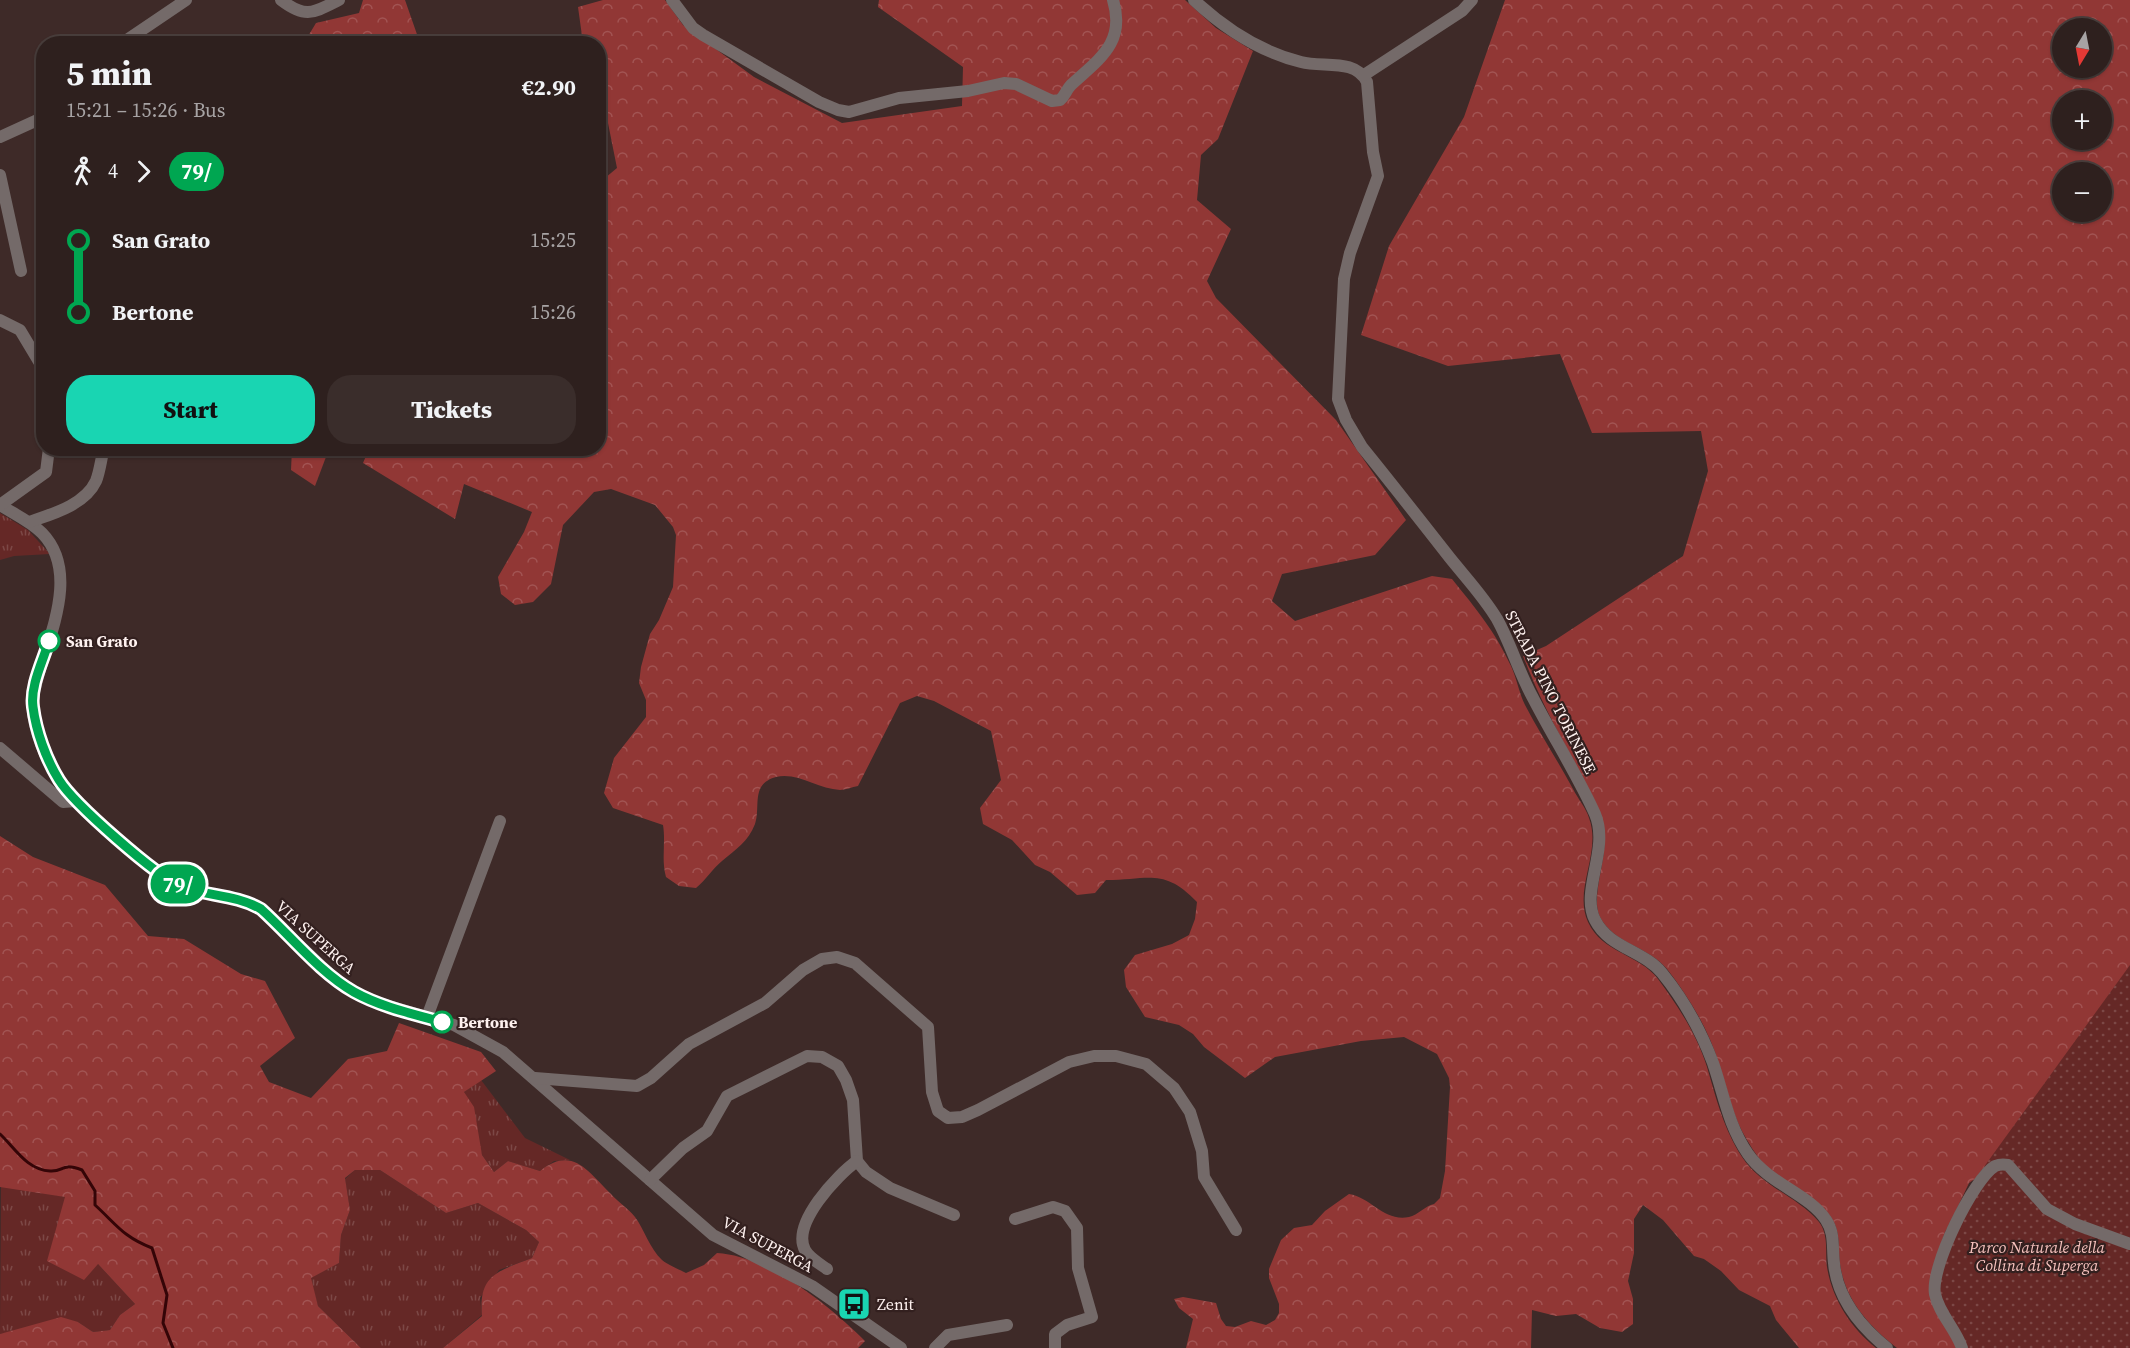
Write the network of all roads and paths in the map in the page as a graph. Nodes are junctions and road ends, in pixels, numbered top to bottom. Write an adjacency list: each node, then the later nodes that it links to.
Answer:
1 (186, 0): 8 (street)
2 (281, 0): 3 (street)
3 (339, 0)
4 (672, 0): 5 (street)
5 (1113, 0)
6 (1194, 0): 9 (street)
7 (1472, 0): 9 (street)
8 (133, 36)
9 (1364, 75): 36 (street, STRADA PINO TORINESE)
10 (36, 121): 11 (street)
11 (0, 137)
12 (0, 175): 13 (street)
13 (21, 271)
14 (0, 320): 15 (street)
15 (36, 357)
16 (48, 456): 18 (street)
17 (102, 456): 19 (street)
18 (0, 505): 19 (street, VIA SUPERGA)
19 (29, 522): 21 (street, VIA SUPERGA)
20 (0, 748): 21 (street)
21 (76, 801): 23 (street, VIA SUPERGA)
22 (500, 821): 23 (street)
23 (427, 1017): 24 (street, VIA SUPERGA)
24 (535, 1078): 26 (street, VIA SUPERGA); 29 (street)
25 (857, 1161): 26 (street); 27 (street); 31 (street)
26 (650, 1180): 33 (street, VIA SUPERGA)
27 (954, 1215)
28 (1015, 1219): 35 (street)
29 (1236, 1230)
30 (2130, 1244): 37 (street)
31 (826, 1269)
32 (1007, 1325): 34 (street)
33 (901, 1348)
34 (935, 1348)
35 (1055, 1348)
36 (1887, 1348)
37 (1962, 1348)

